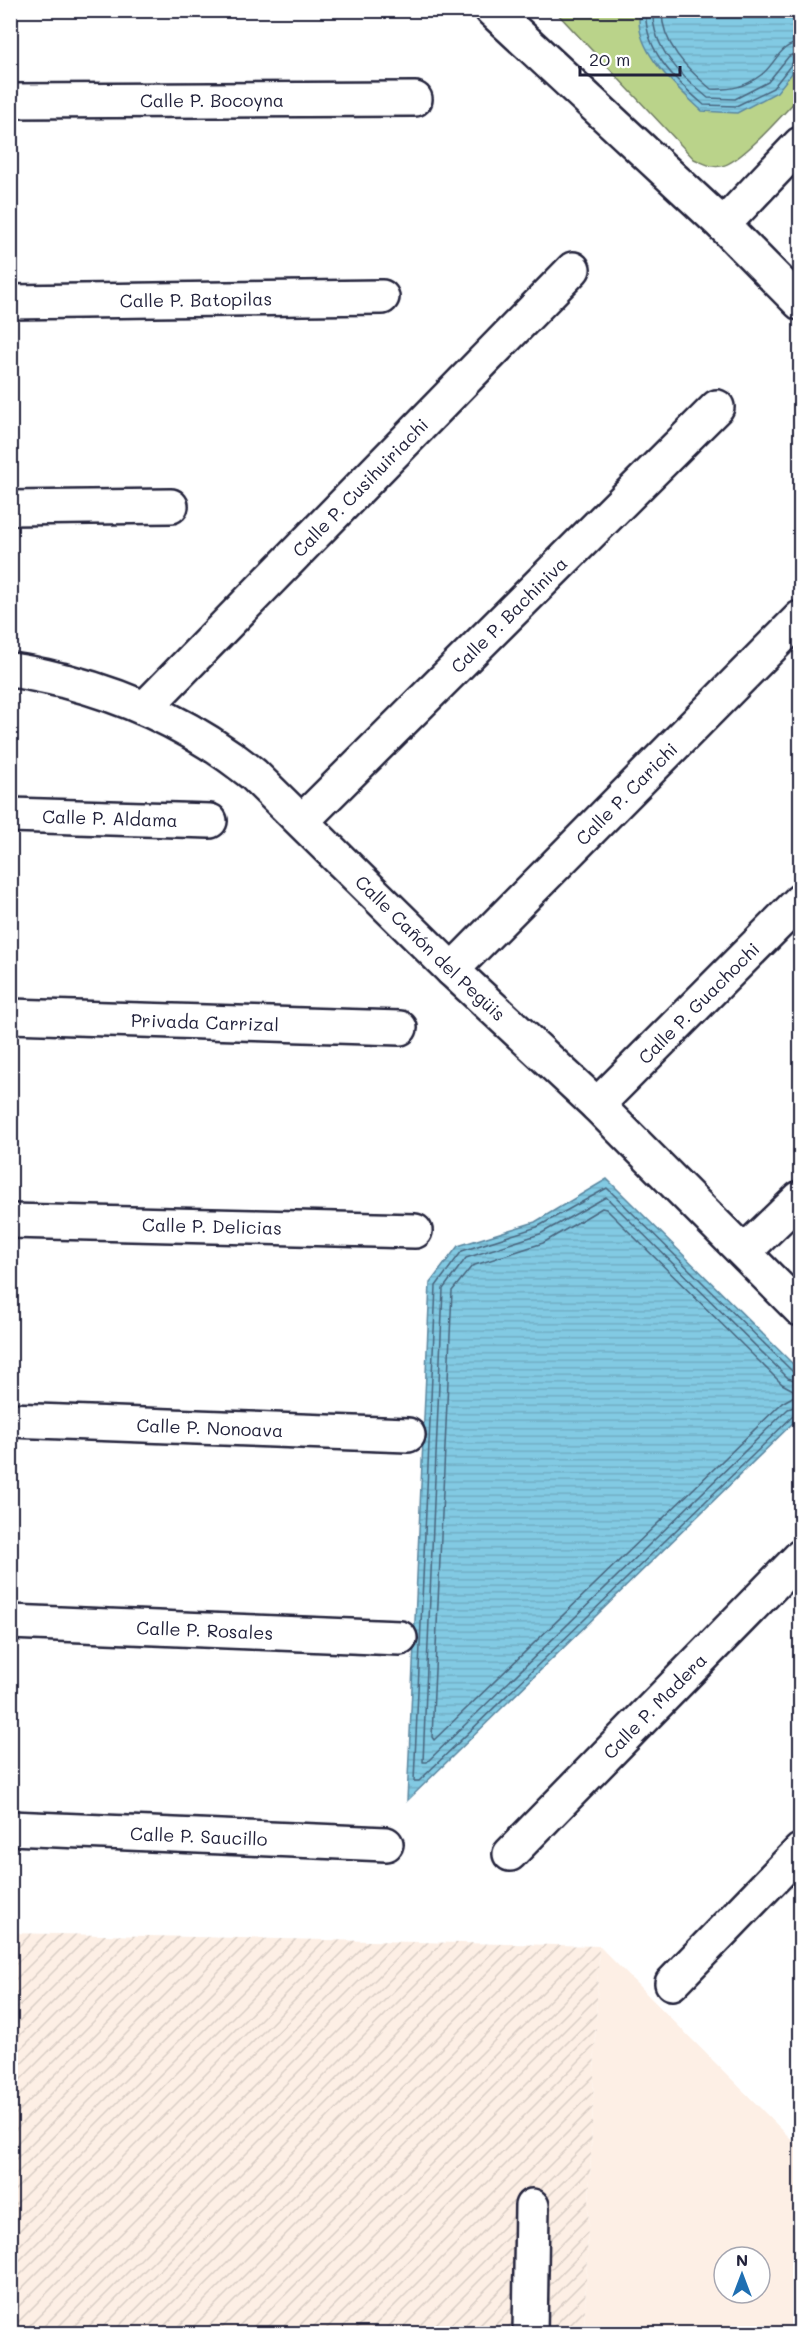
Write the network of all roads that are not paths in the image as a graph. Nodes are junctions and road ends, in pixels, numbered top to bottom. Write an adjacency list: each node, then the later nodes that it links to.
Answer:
1 (492, 10): 5 (street)
2 (415, 99): 3 (street, Calle P. Bocoyna)
3 (10, 100)
4 (801, 144): 5 (street)
5 (723, 225): 9 (street)
6 (573, 269): 15 (street, Calle P. Cusihuiriachi)
7 (382, 297): 8 (street, Calle P. Batopilas)
8 (10, 302)
9 (801, 303)
10 (717, 407): 18 (street, Calle P. Bachiniva)
11 (171, 506): 12 (street)
12 (10, 508)
13 (801, 618): 20 (street, Calle P. Carichi)
14 (10, 670): 15 (street, Calle Cañón del Pegüis)
15 (145, 708): 18 (street, Calle Cañón del Pegüis)
16 (10, 815): 17 (street, Calle P. Aldama)
17 (210, 821)
18 (302, 821): 20 (street, Calle Cañón del Pegüis)
19 (801, 901): 23 (street, Calle P. Guachochi)
20 (452, 970): 23 (street, Calle Cañón del Pegüis)
21 (10, 1016): 22 (street, Privada Carrizal)
22 (400, 1028)
23 (597, 1105): 27 (street, Calle Cañón del Pegüis)
24 (801, 1198): 27 (street)
25 (10, 1221): 26 (street, Calle P. Delicias)
26 (415, 1231)
27 (744, 1252): 28 (street, Calle Cañón del Pegüis)
28 (801, 1309)
29 (10, 1420): 30 (street, Calle P. Nonoava)
30 (408, 1436)
31 (801, 1557): 37 (street, Calle P. Madera)
32 (10, 1622): 33 (street, Calle P. Rosales)
33 (400, 1638)
34 (10, 1828): 35 (street, Calle P. Saucillo)
35 (387, 1844)
36 (801, 1851): 38 (street)
37 (510, 1854)
38 (672, 1983)
39 (532, 2206): 40 (street)
40 (530, 2334)

